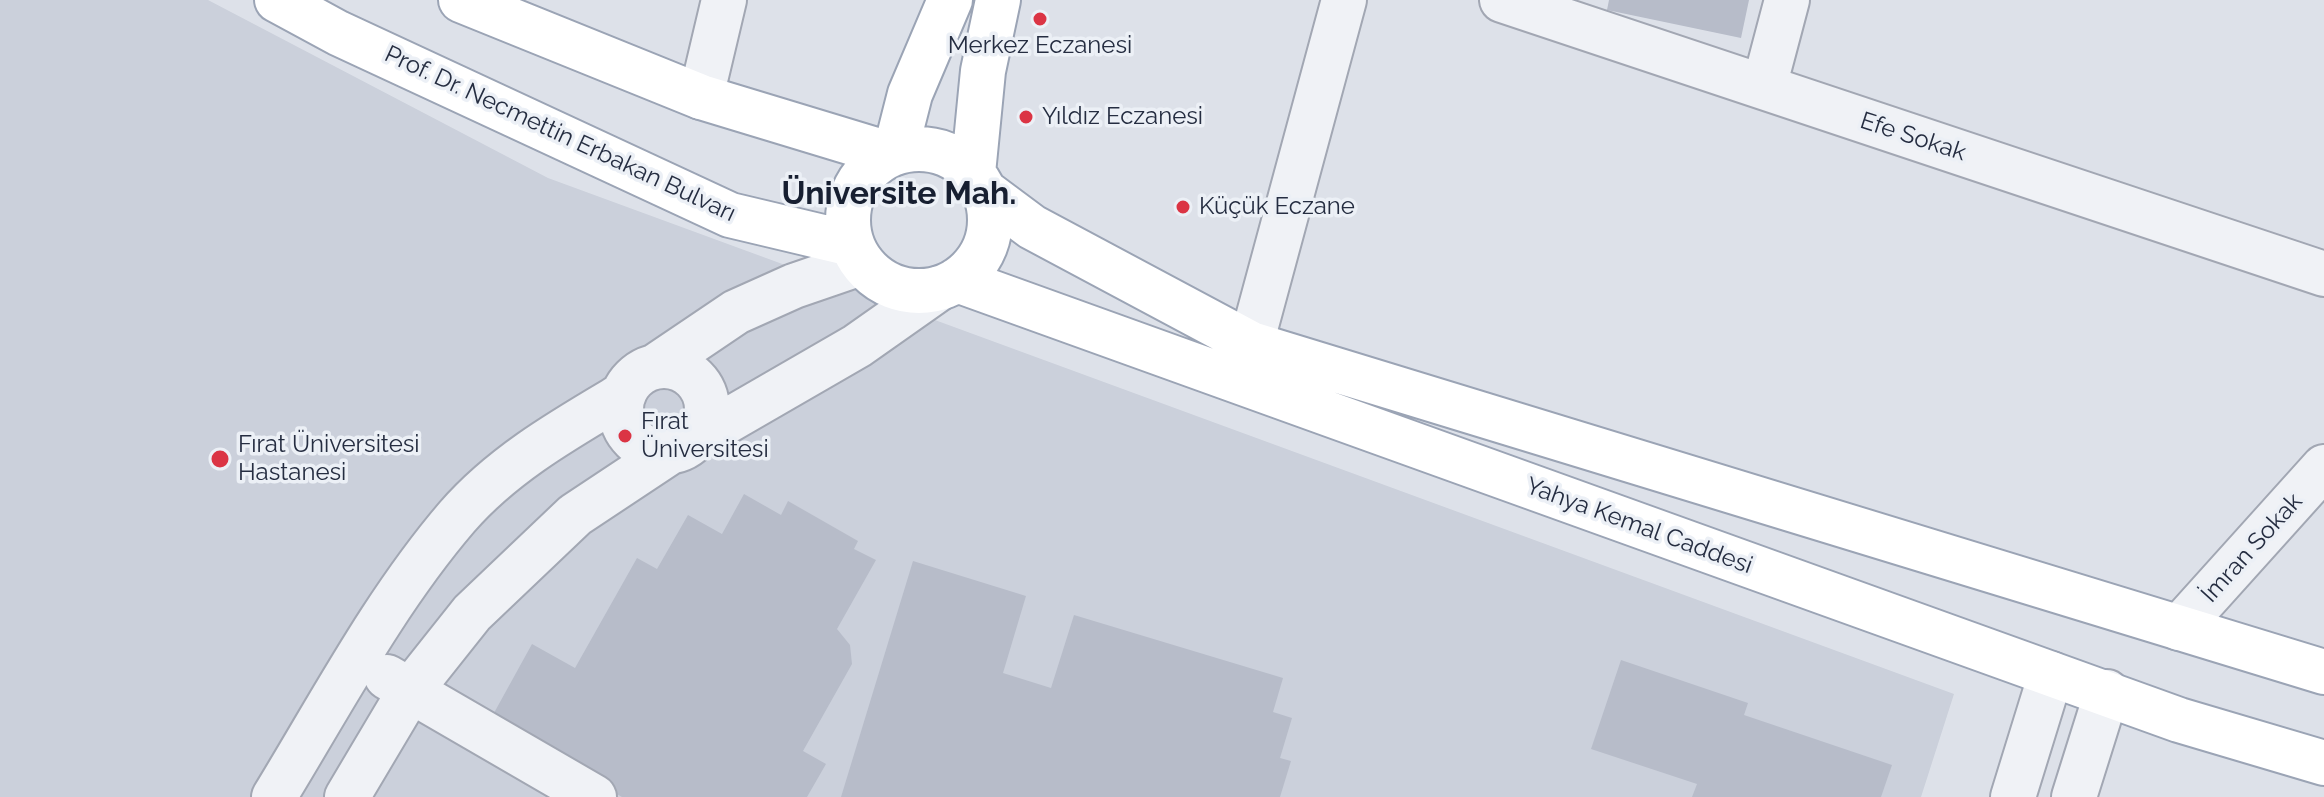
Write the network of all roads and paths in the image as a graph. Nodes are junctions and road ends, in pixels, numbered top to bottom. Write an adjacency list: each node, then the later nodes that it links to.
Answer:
1 (277, 0): 13 (main road, Prof. Dr. Necmettin Erbakan Bulvarı)
2 (462, 0): 10 (main road)
3 (724, 0): 10 (street)
4 (950, 0): 11 (main road)
5 (998, 0): 12 (main road)
6 (1344, 0): 16 (street)
7 (1502, 0): 9 (street, Efe Sokak)
8 (1787, 0): 9 (street)
9 (1764, 87): 14 (street, Efe Sokak)
10 (701, 97): 11 (main road)
11 (892, 153): 12 (main road); 13 (main road)
12 (979, 182): 15 (main road); 16 (main road)
13 (856, 253): 15 (main road); 17 (street)
14 (2324, 274)
15 (948, 284): 19 (street); 24 (main road, Yahya Kemal Caddesi)
16 (1251, 344): 21 (main road)
17 (656, 366): 18 (street); 19 (street)
18 (624, 394): 19 (street); 22 (street)
19 (683, 445): 25 (street)
20 (2324, 467): 21 (street, İmran Sokak)
21 (2179, 628): 23 (main road)
22 (358, 659): 25 (street); 28 (street)
23 (2324, 672)
24 (2051, 674): 26 (main road, Yahya Kemal Caddesi); 31 (street)
25 (410, 691): 29 (street); 30 (street)
26 (2107, 692): 27 (main road, Yahya Kemal Caddesi); 32 (street)
27 (2324, 763)
28 (274, 797)
29 (347, 797)
30 (594, 797)
31 (2013, 797)
32 (2074, 797)

